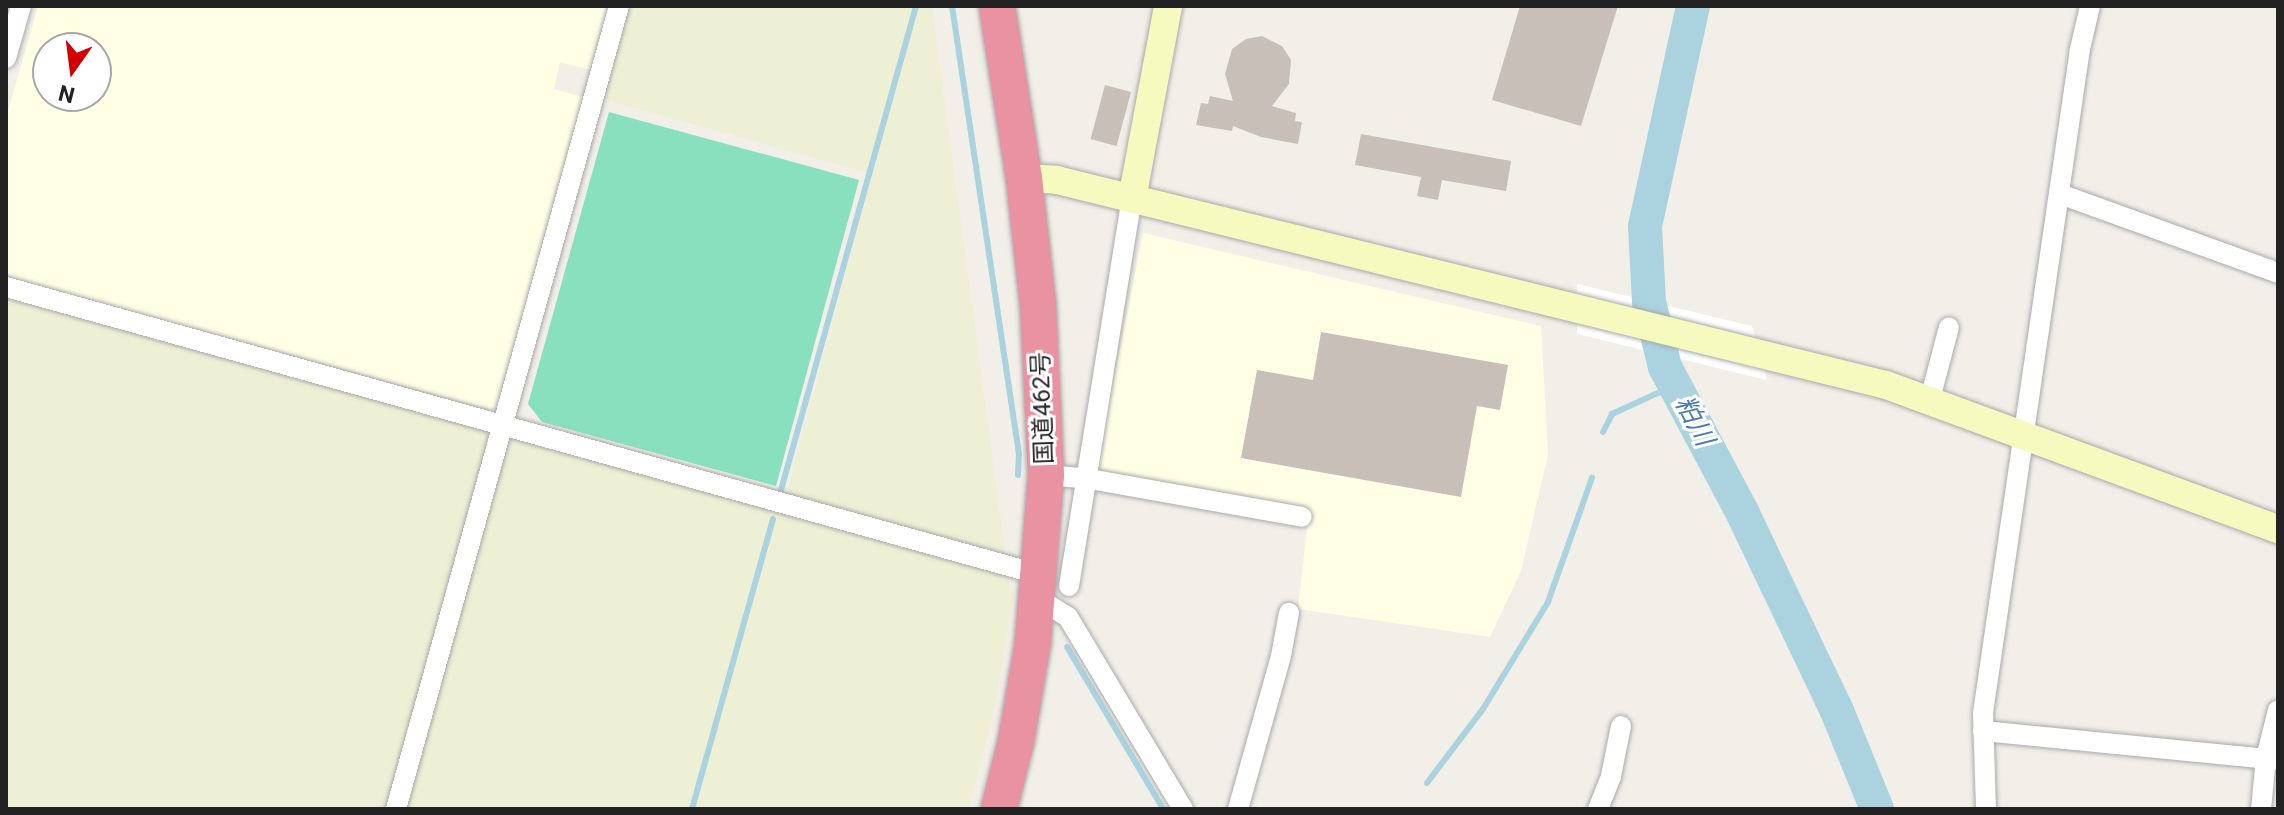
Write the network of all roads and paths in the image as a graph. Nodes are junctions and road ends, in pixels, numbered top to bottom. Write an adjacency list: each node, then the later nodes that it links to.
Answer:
1 (21, 6): 6 (street)
2 (619, 6): 14 (street)
3 (997, 6): 7 (highway, 国道462号)
4 (1168, 6): 9 (street)
5 (2090, 6): 8 (street)
6 (6, 58)
7 (1024, 178): 9 (street); 16 (highway, 国道462号)
8 (2060, 194): 10 (street); 15 (street)
9 (1132, 199): 13 (street); 17 (street)
10 (2278, 273)
11 (6, 287): 14 (street)
12 (1949, 327): 13 (street)
13 (1930, 399): 15 (street)
14 (503, 427): 20 (street); 26 (street)
15 (2023, 434): 19 (street); 24 (street)
16 (1046, 475): 17 (street); 20 (highway, 国道462号)
17 (1084, 478): 18 (street); 20 (street)
18 (1302, 517)
19 (2278, 529)
20 (1050, 587): 27 (highway, 国道462号); 28 (street)
21 (1289, 613): 29 (street)
22 (2278, 710): 25 (street)
23 (1621, 726): 30 (street)
24 (1983, 731): 25 (street); 31 (street)
25 (2272, 759): 32 (street)
26 (396, 809)
27 (999, 809)
28 (1183, 809)
29 (1238, 809)
30 (1598, 809)
31 (1986, 809)
32 (2261, 809)

